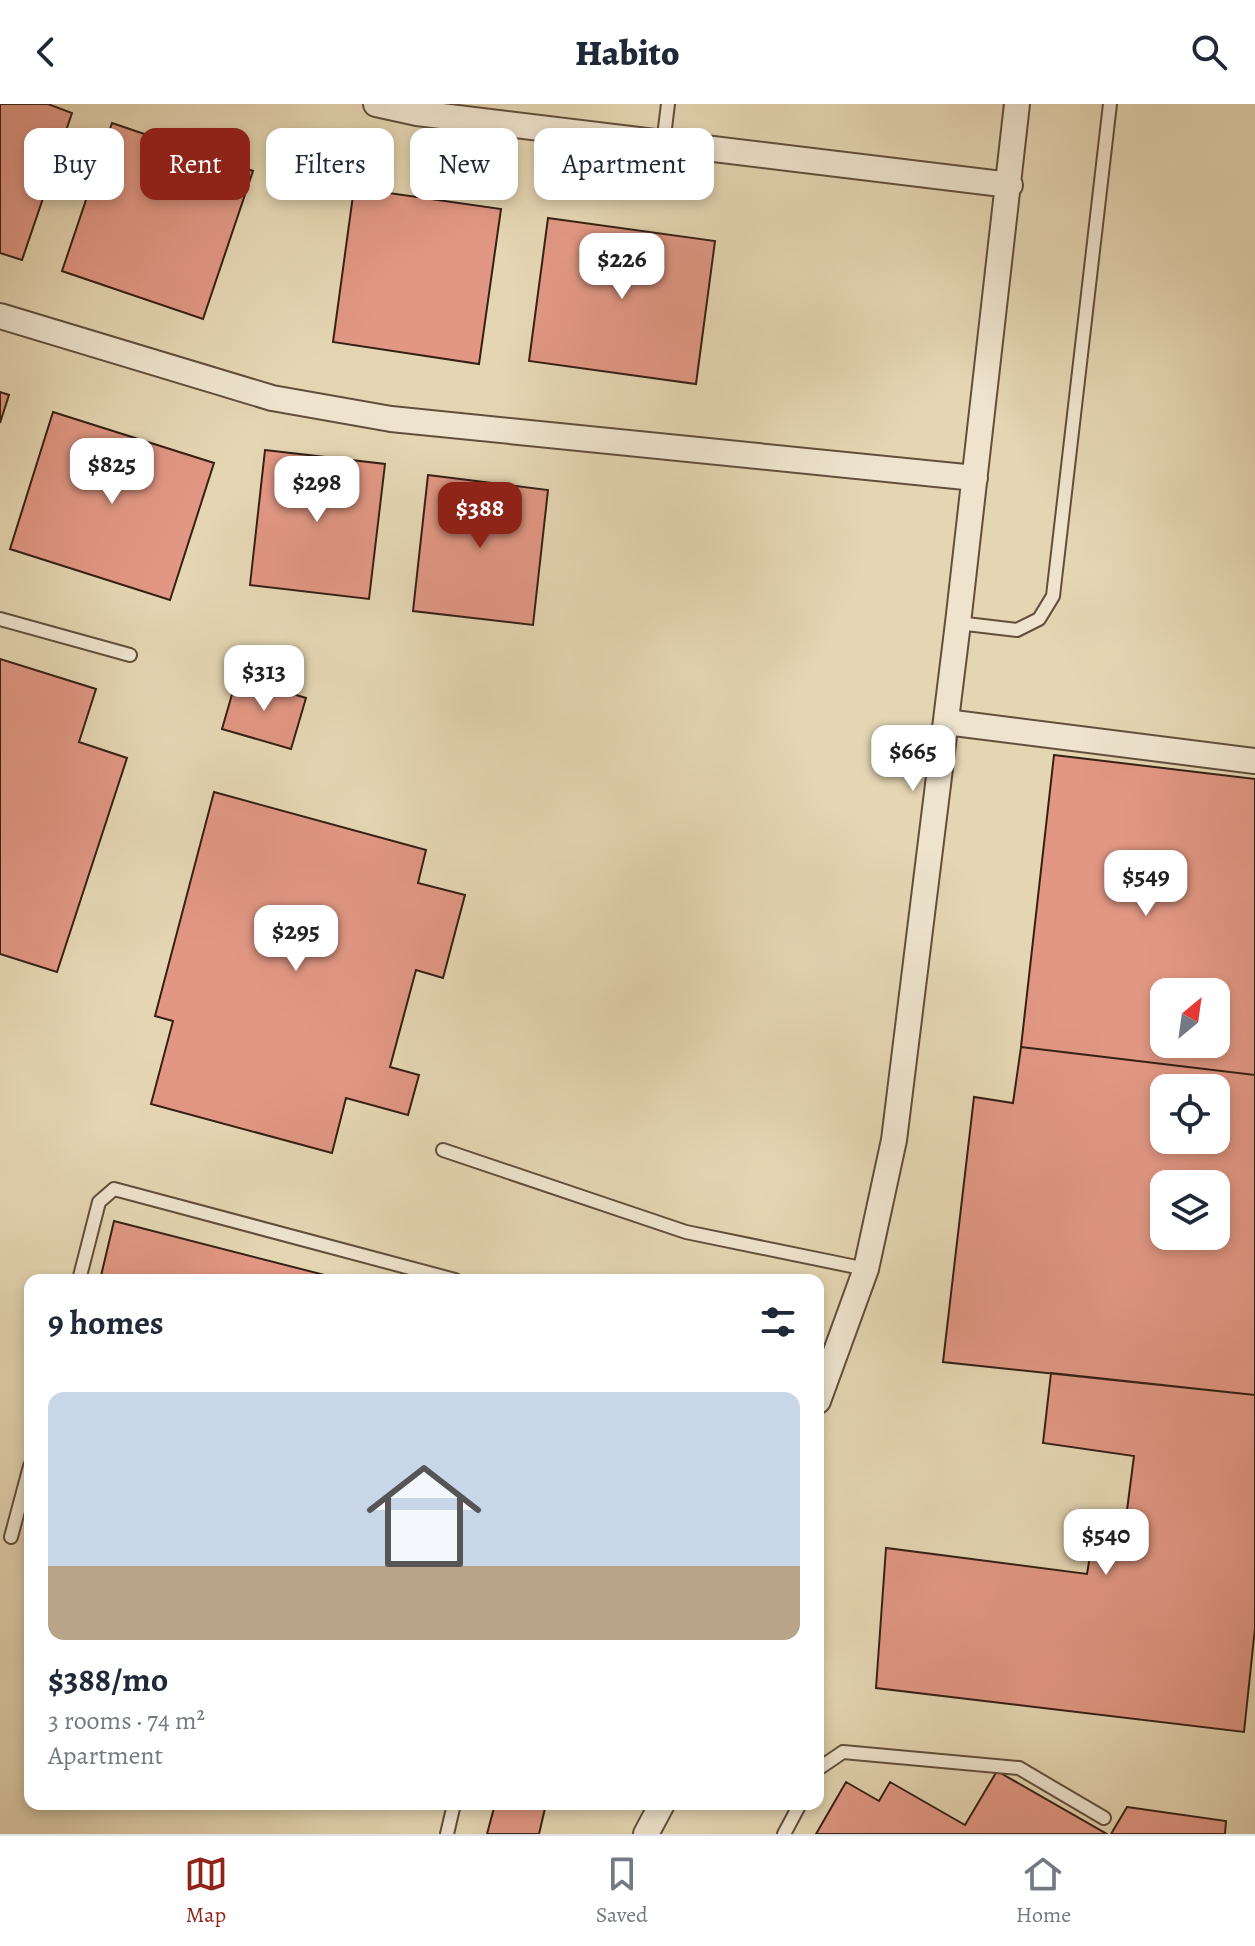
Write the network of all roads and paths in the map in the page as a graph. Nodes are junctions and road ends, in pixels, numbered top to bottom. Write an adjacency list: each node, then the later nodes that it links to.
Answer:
1 (376, 104): 5 (street)
2 (668, 104): 6 (lane)
3 (1017, 104): 8 (street)
4 (1110, 104): 12 (lane)
5 (536, 128)
6 (665, 128)
7 (714, 150): 8 (street)
8 (1010, 185): 10 (street)
9 (0, 316): 10 (street)
10 (975, 478): 12 (street)
11 (0, 619): 13 (lane)
12 (958, 623): 14 (street)
13 (130, 655)
14 (946, 722): 15 (street); 17 (street)
15 (1255, 761)
16 (443, 1150): 17 (lane)
17 (866, 1269): 20 (street)
18 (81, 1274): 19 (lane)
19 (433, 1274)
20 (824, 1384)
21 (24, 1488): 22 (lane)
22 (11, 1537)
23 (824, 1765): 27 (lane)
24 (453, 1810): 28 (lane)
25 (659, 1810): 29 (street)
26 (797, 1810): 30 (lane)
27 (1104, 1818)
28 (447, 1834)
29 (646, 1834)
30 (784, 1834)

